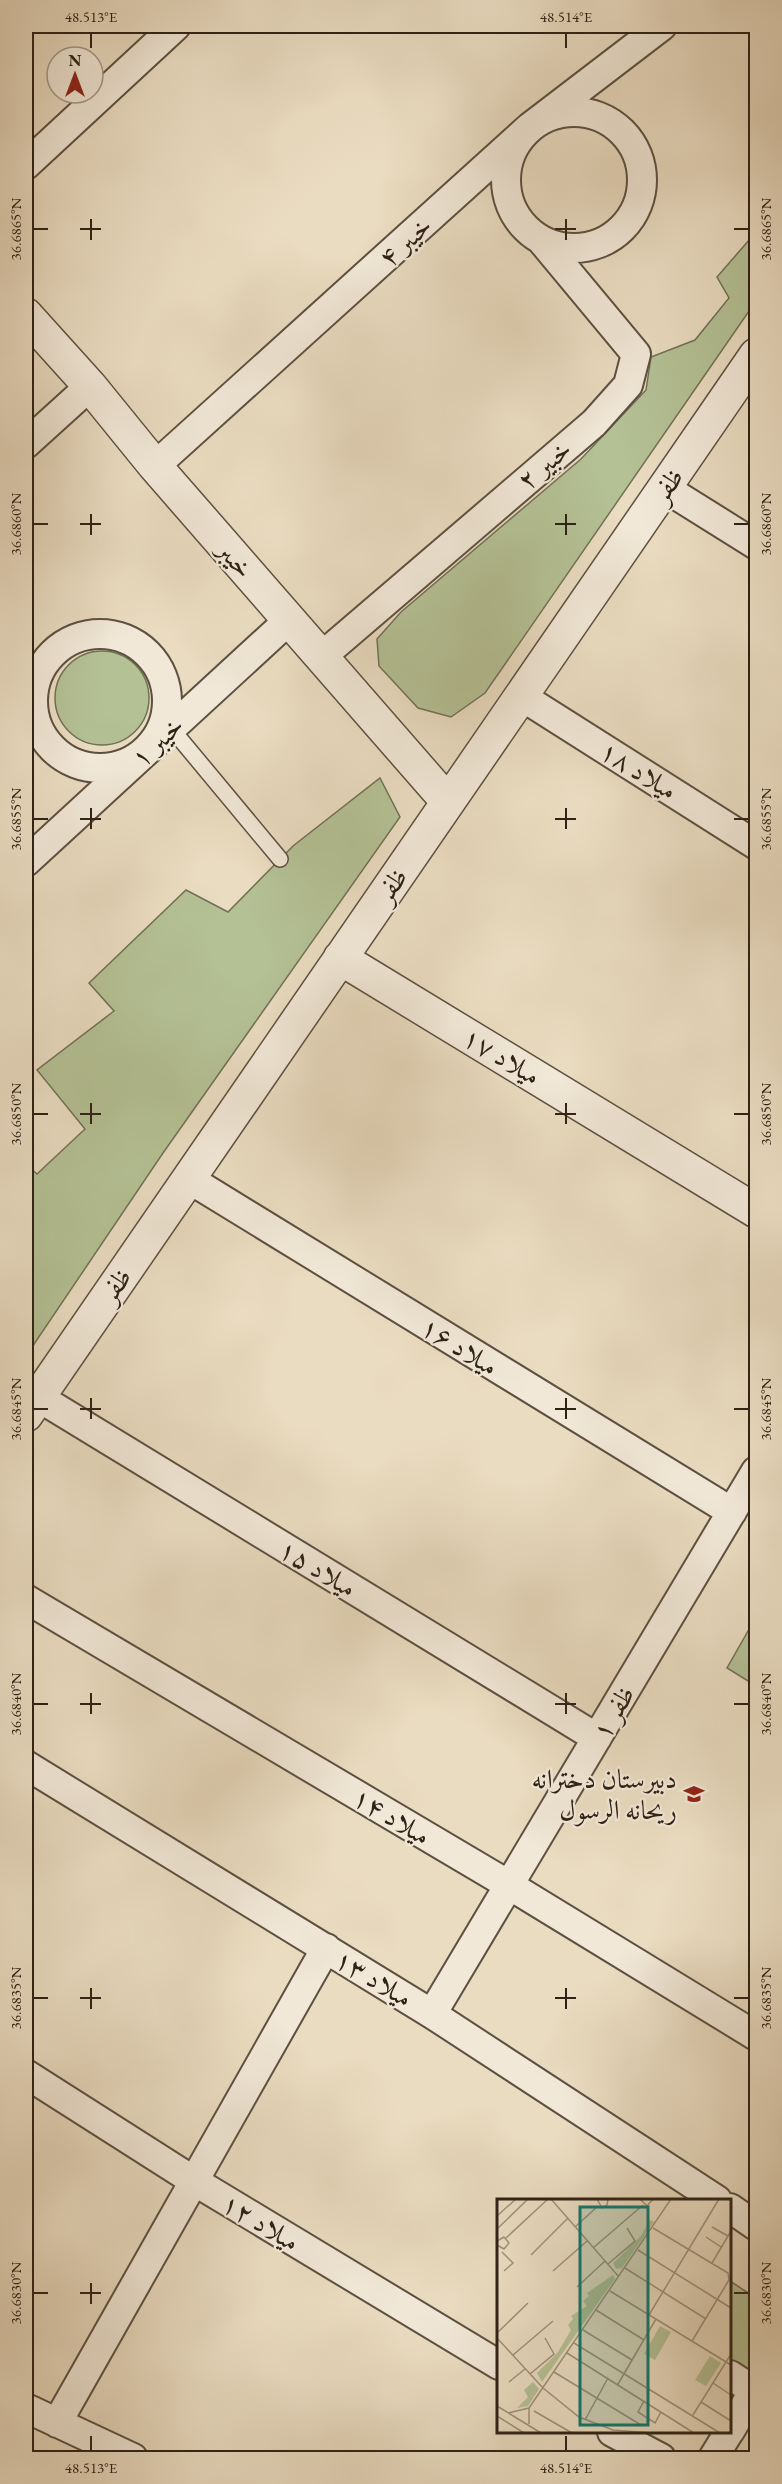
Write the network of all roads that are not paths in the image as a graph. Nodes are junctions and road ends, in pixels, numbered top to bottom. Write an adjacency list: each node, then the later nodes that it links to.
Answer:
1 (176, 26): 4 (street)
2 (662, 26): 3 (street, خیبر ۴)
3 (530, 127): 5 (street); 5 (street); 10 (street, خیبر ۴)
4 (26, 165)
5 (542, 241): 14 (street, خبیر ۲)
6 (26, 315): 8 (street, خیبر)
7 (756, 355): 11 (street, ظفر)
8 (90, 386): 9 (street); 10 (street, خیبر)
9 (26, 444)
10 (155, 466): 13 (street, خیبر)
11 (665, 488): 12 (street); 15 (street, ظفر)
12 (756, 546)
13 (289, 620): 14 (street, خیبر); 16 (street, خیبر ۱)
14 (321, 657): 18 (street, خیبر)
15 (521, 696): 18 (street, ظفر); 19 (street, میلاد ۱۸)
16 (171, 728): 17 (street, خیبر ۱); 20 (lane)
17 (141, 756): 17 (street); 21 (street, خیبر ۱)
18 (448, 802): 22 (street, ظفر)
19 (756, 845)
20 (280, 859)
21 (26, 862)
22 (340, 958): 23 (street, ظفر); 24 (street, میلاد ۱۷)
23 (189, 1179): 25 (street, ظفر); 27 (street, میلاد ۱۶)
24 (756, 1211)
25 (32, 1406): 29 (street, میلاد ۱۵)
26 (756, 1471): 27 (street, ظفر ۱)
27 (732, 1512): 29 (street, ظفر ۱)
28 (26, 1599): 31 (street, میلاد ۱۴)
29 (597, 1738): 31 (street, ظفر ۱)
30 (26, 1765): 32 (street, میلاد ۱۳)
31 (509, 1885): 33 (street, ظفر ۱); 34 (street, میلاد ۱۴)
32 (326, 1948): 33 (street, میلاد ۱۳); 36 (street)
33 (432, 2014): 37 (street, میلاد ۱۳)
34 (756, 2036)
35 (26, 2074): 36 (street, میلاد ۱۲)
36 (194, 2181): 38 (street, میلاد ۱۲); 42 (street)
37 (712, 2199)
38 (497, 2364)
39 (731, 2376): 40 (street)
40 (755, 2391): 43 (street)
41 (26, 2408): 42 (street)
42 (57, 2422): 46 (street)
43 (731, 2428)
44 (614, 2433): 47 (street)
45 (728, 2433): 48 (street)
46 (133, 2458)
47 (661, 2458)
48 (713, 2458)

